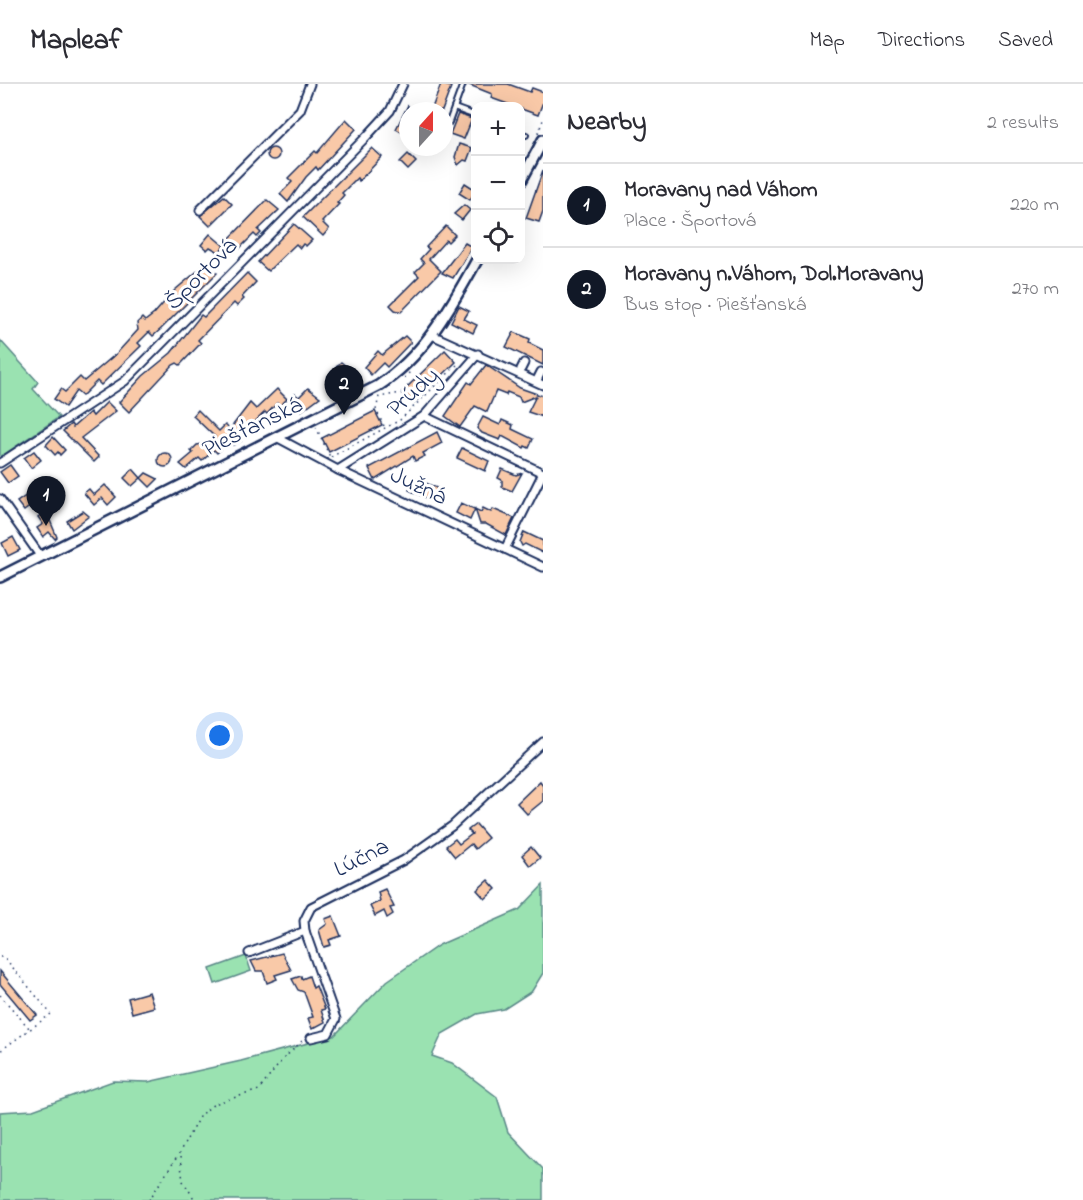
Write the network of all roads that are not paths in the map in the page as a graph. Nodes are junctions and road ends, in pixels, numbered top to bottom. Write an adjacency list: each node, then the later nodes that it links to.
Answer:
1 (310, 84): 8 (street)
2 (403, 84): 15 (street, Športová)
3 (464, 84): 4 (lane)
4 (454, 108): 5 (lane)
5 (471, 114)
6 (543, 140): 7 (main road)
7 (525, 174)
8 (200, 210)
9 (471, 262): 10 (main road, Piešťanská)
10 (432, 335): 11 (street); 14 (main road, Piešťanská)
11 (478, 354): 12 (street); 13 (street, Prúdy)
12 (540, 379)
13 (424, 416): 16 (street, Prúdy); 17 (street)
14 (278, 438): 16 (street, Južná); 20 (main road, Piešťanská)
15 (0, 463)
16 (338, 470): 19 (street, Južná)
17 (543, 473): 19 (street)
18 (0, 499): 20 (street)
19 (505, 549): 21 (street, Južná)
20 (41, 557): 22 (main road, Piešťanská)
21 (543, 567)
22 (0, 577)
23 (543, 742): 24 (street, Lúčna)
24 (305, 931): 25 (street); 26 (street)
25 (249, 953)
26 (311, 1038)

